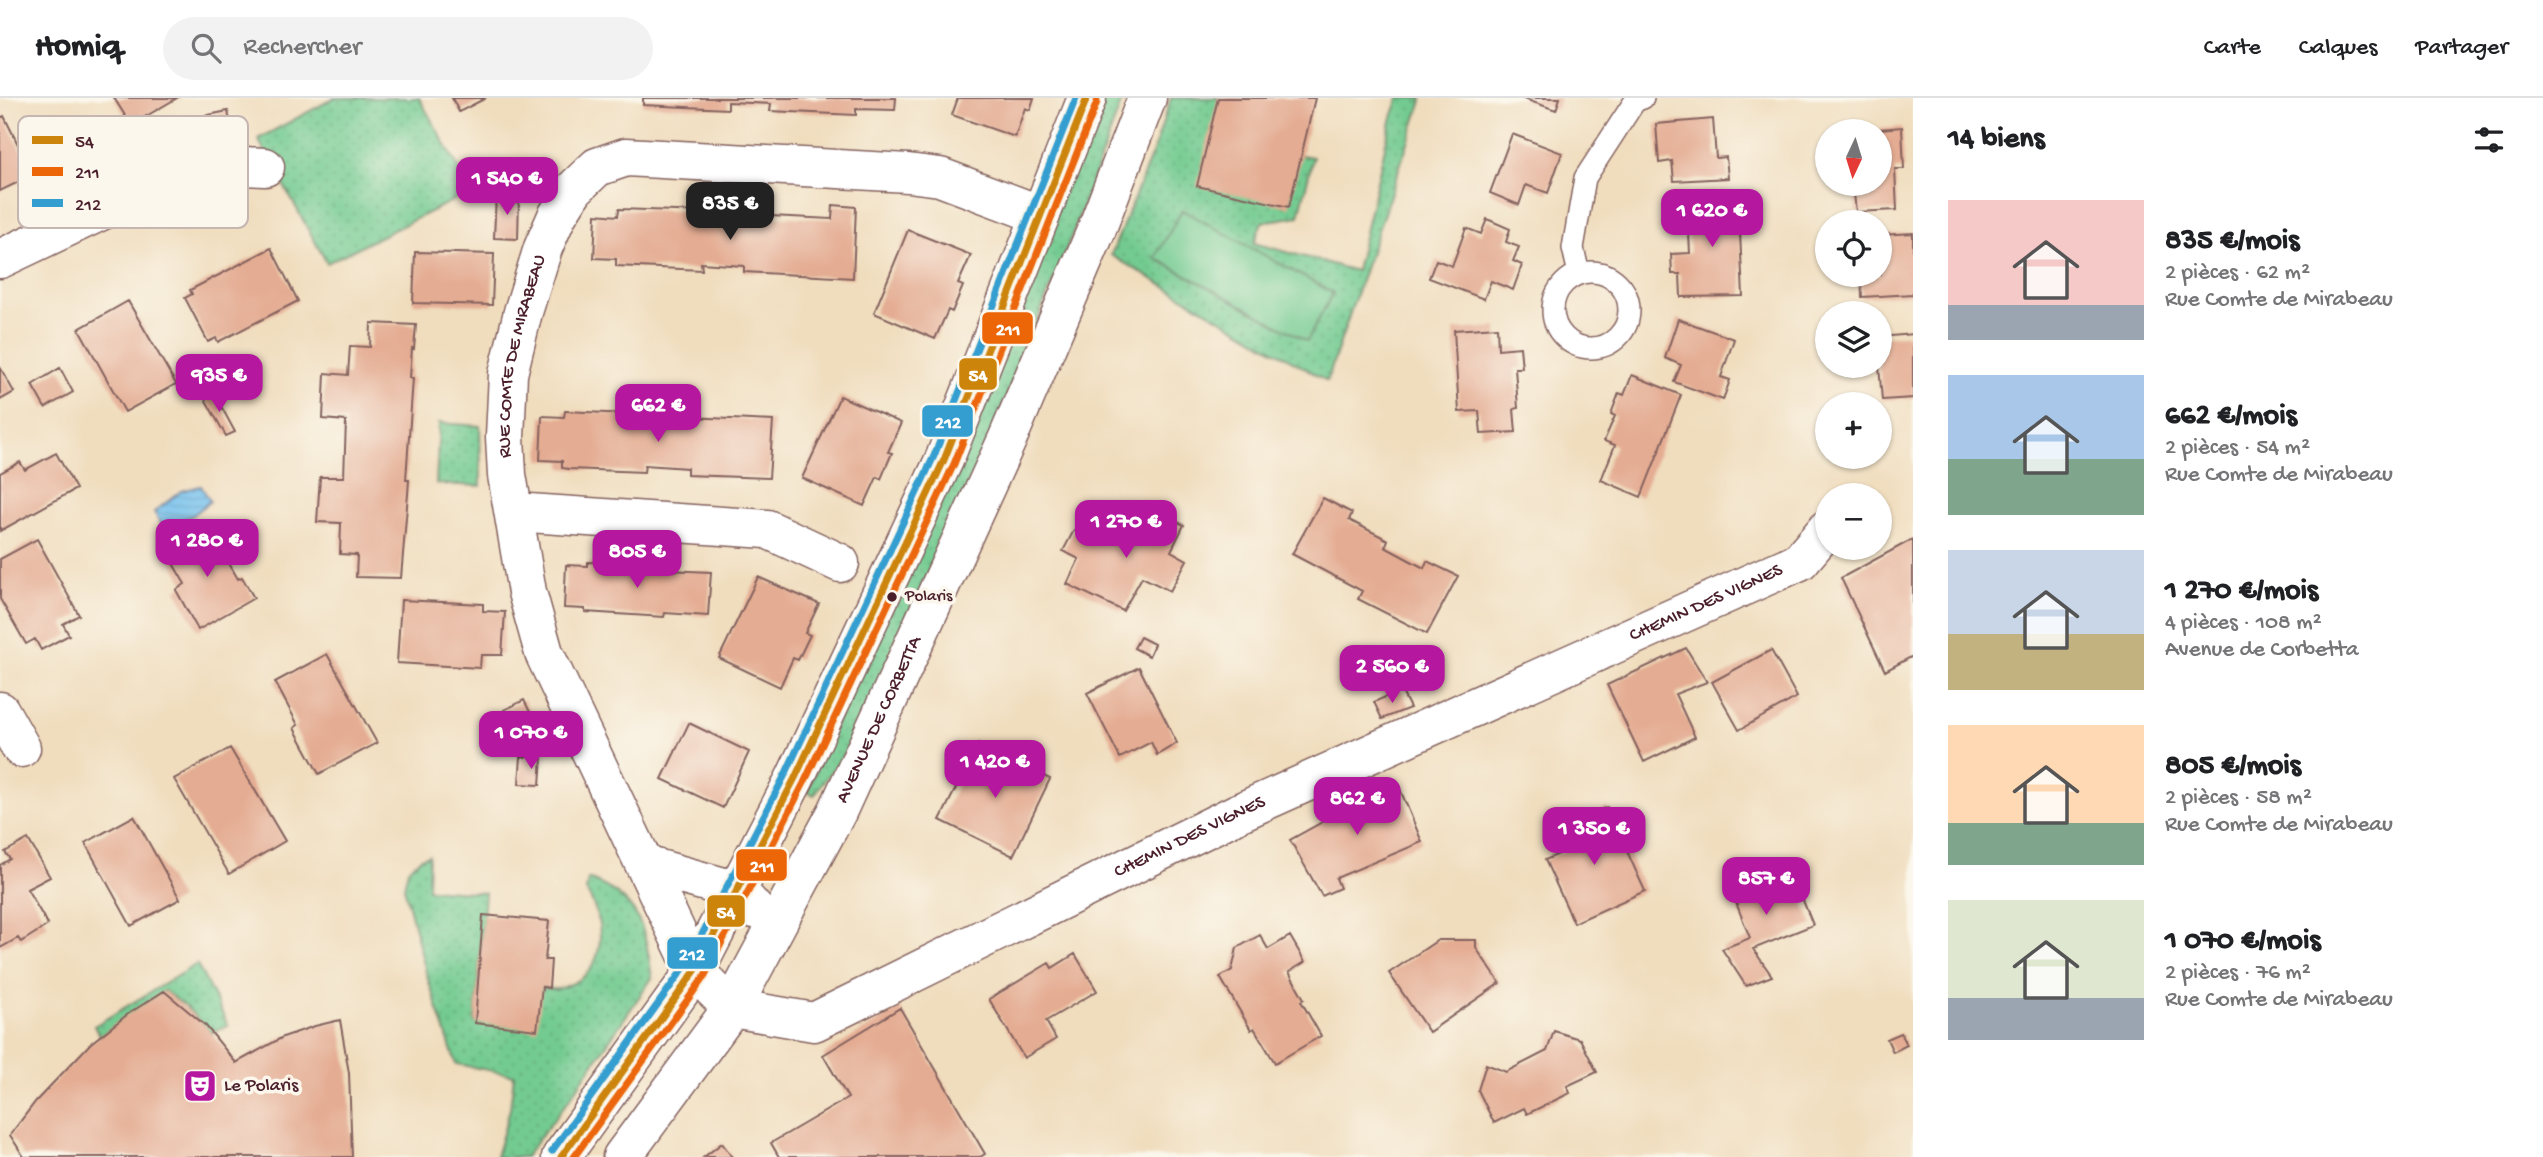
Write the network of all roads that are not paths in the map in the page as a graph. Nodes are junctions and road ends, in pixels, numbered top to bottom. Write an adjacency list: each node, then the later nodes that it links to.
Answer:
1 (1087, 98): 6 (street)
2 (1147, 98): 17 (street, AVENUE DE CORBETTA)
3 (1643, 98): 9 (lane)
4 (248, 166): 5 (street)
5 (265, 167)
6 (1041, 215): 10 (street, RUE COMTE DE MIRABEAU); 16 (street)
7 (65, 228): 8 (street)
8 (0, 259)
9 (1579, 274)
10 (514, 512): 12 (street); 15 (street, RUE COMTE DE MIRABEAU)
11 (1815, 543): 19 (street, CHEMIN DES VIGNES)
12 (840, 563)
13 (0, 711): 14 (street)
14 (21, 748)
15 (645, 865): 16 (street); 18 (street, RUE COMTE DE MIRABEAU)
16 (738, 891): 17 (street); 18 (street)
17 (773, 931): 19 (street, AVENUE DE CORBETTA)
18 (695, 971): 19 (street, RUE COMTE DE MIRABEAU); 20 (street)
19 (732, 1008): 21 (street, AVENUE DE CORBETTA)
20 (561, 1157)
21 (622, 1157)

